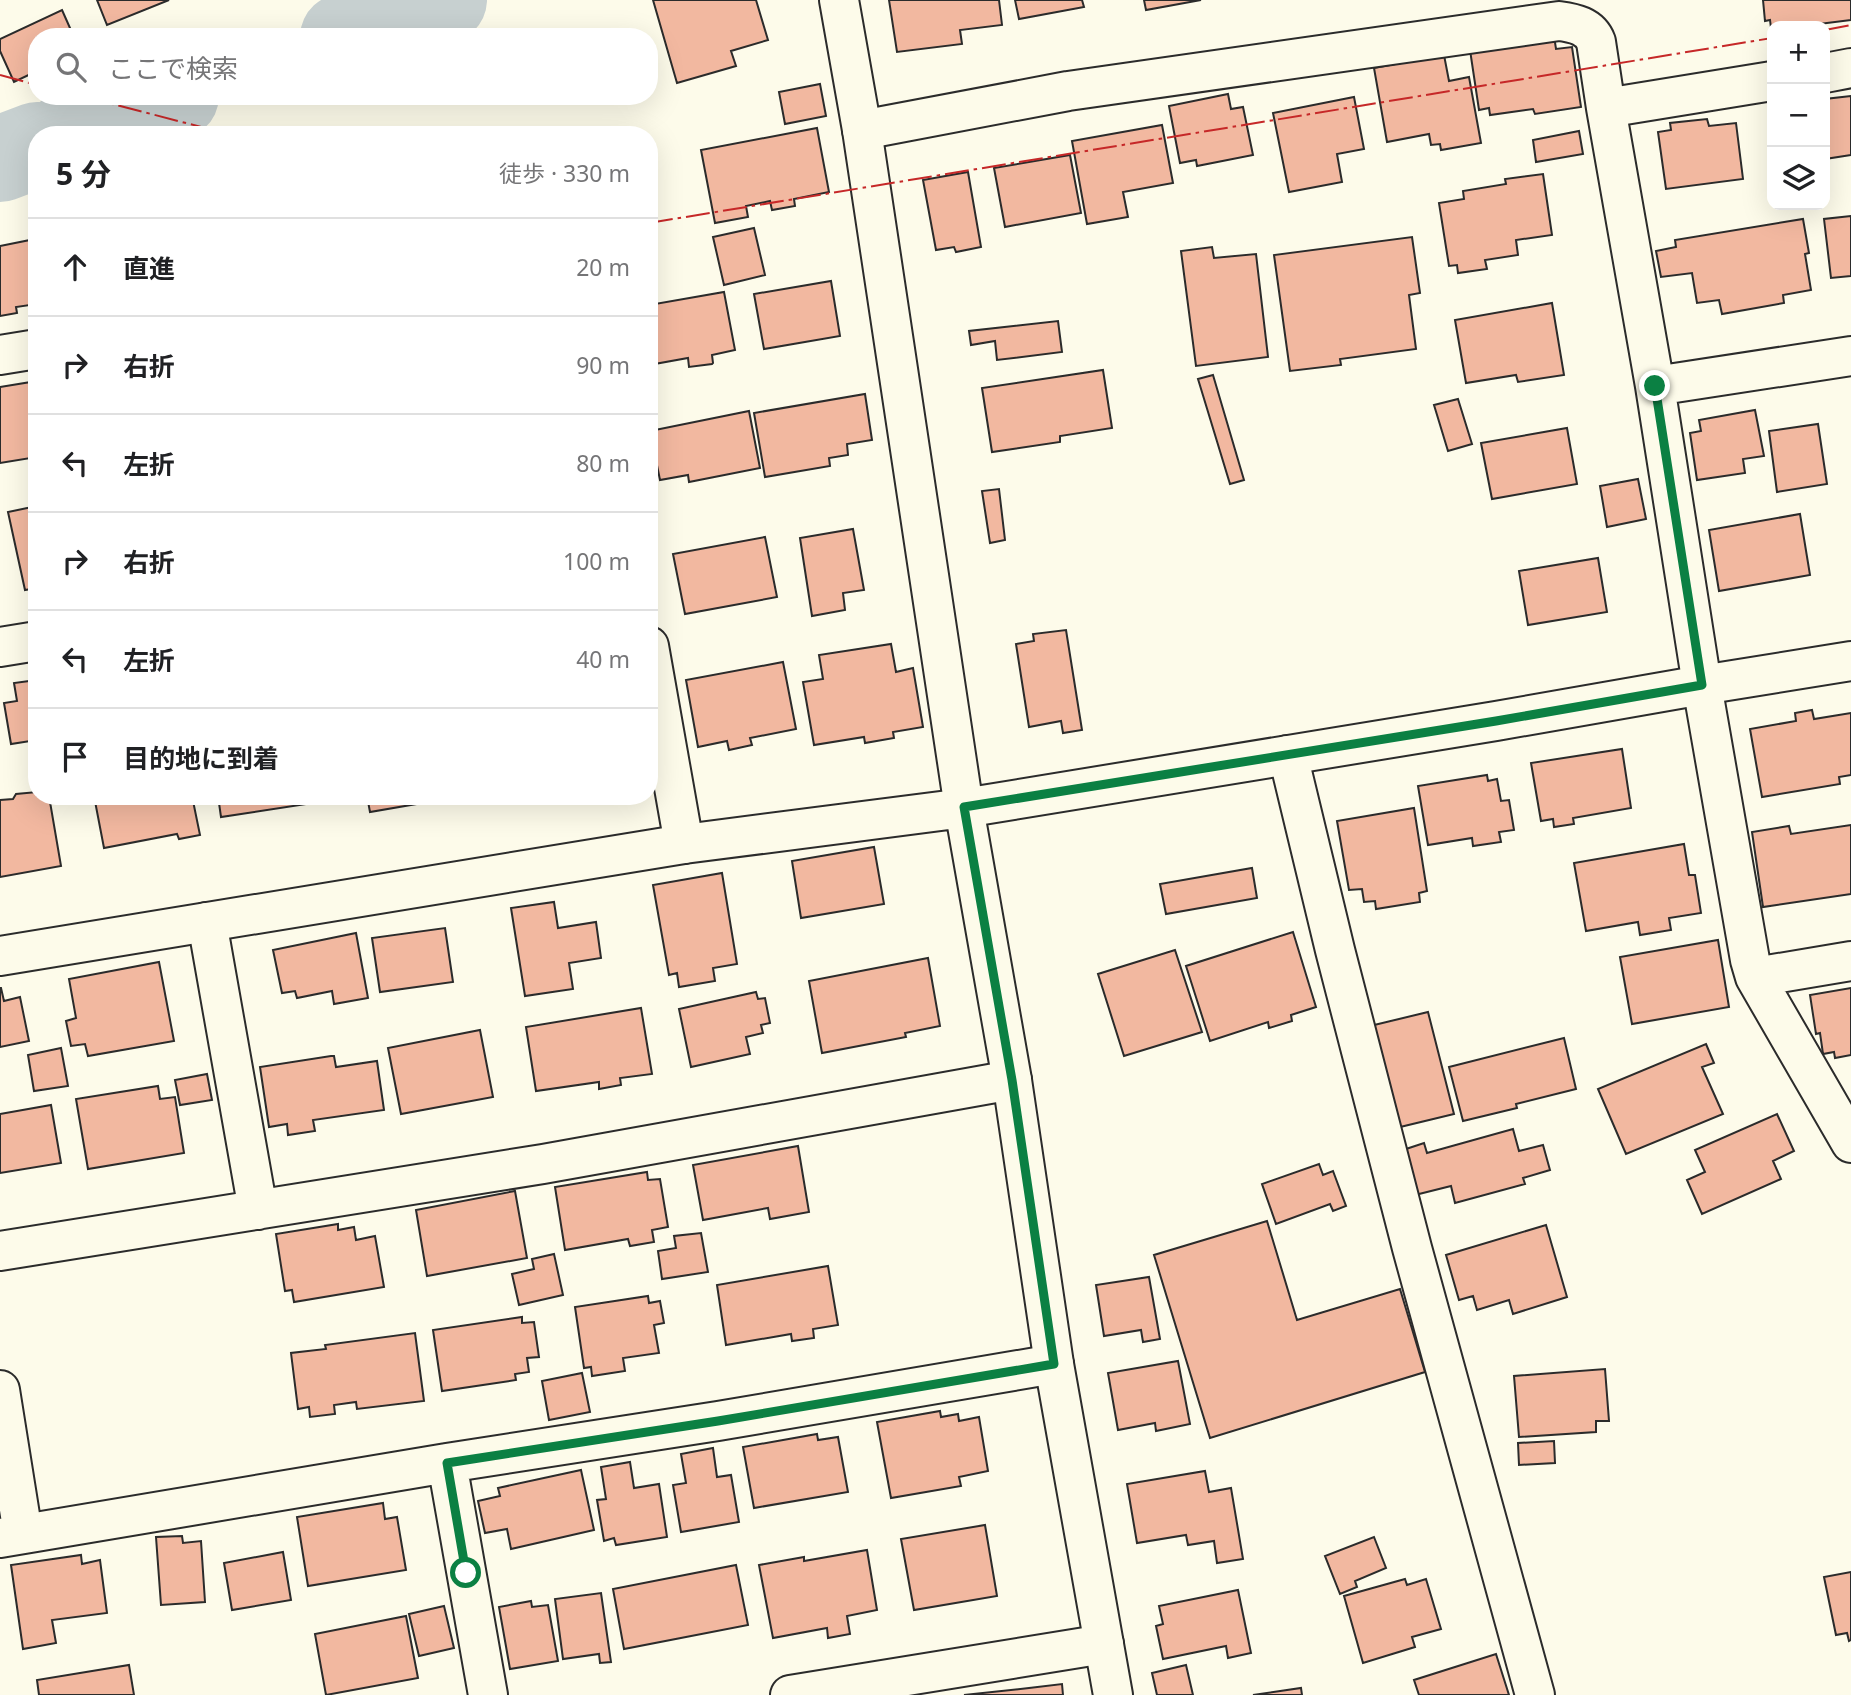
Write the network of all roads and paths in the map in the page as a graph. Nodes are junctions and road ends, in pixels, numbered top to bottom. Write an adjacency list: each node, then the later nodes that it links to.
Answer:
1 (839, 0): 6 (street)
2 (1851, 68): 3 (street)
3 (1830, 72)
4 (1767, 82): 5 (street)
5 (1606, 108): 6 (street); 10 (street)
6 (862, 131): 17 (street)
7 (28, 350): 8 (street)
8 (0, 355)
9 (1851, 356): 10 (street)
10 (1655, 386): 14 (street)
11 (28, 642): 12 (street)
12 (0, 647)
13 (1851, 661): 14 (street)
14 (1702, 685): 16 (street); 22 (street)
15 (658, 697): 18 (street)
16 (1288, 755): 17 (street); 35 (street)
17 (964, 807): 18 (street); 23 (street)
18 (684, 844): 19 (street)
19 (207, 922): 20 (street); 25 (street)
20 (0, 956)
21 (1851, 961): 22 (street)
22 (1755, 976): 24 (street)
23 (1012, 1080): 25 (street); 27 (street)
24 (1851, 1143)
25 (258, 1210): 26 (street)
26 (0, 1251)
27 (1054, 1364): 29 (street); 31 (street)
28 (0, 1390): 30 (street)
29 (447, 1463): 30 (street); 32 (street)
30 (12, 1536)
31 (1104, 1644): 33 (street); 34 (street)
32 (488, 1695)
33 (790, 1695)
34 (1113, 1695)
35 (1535, 1695)

